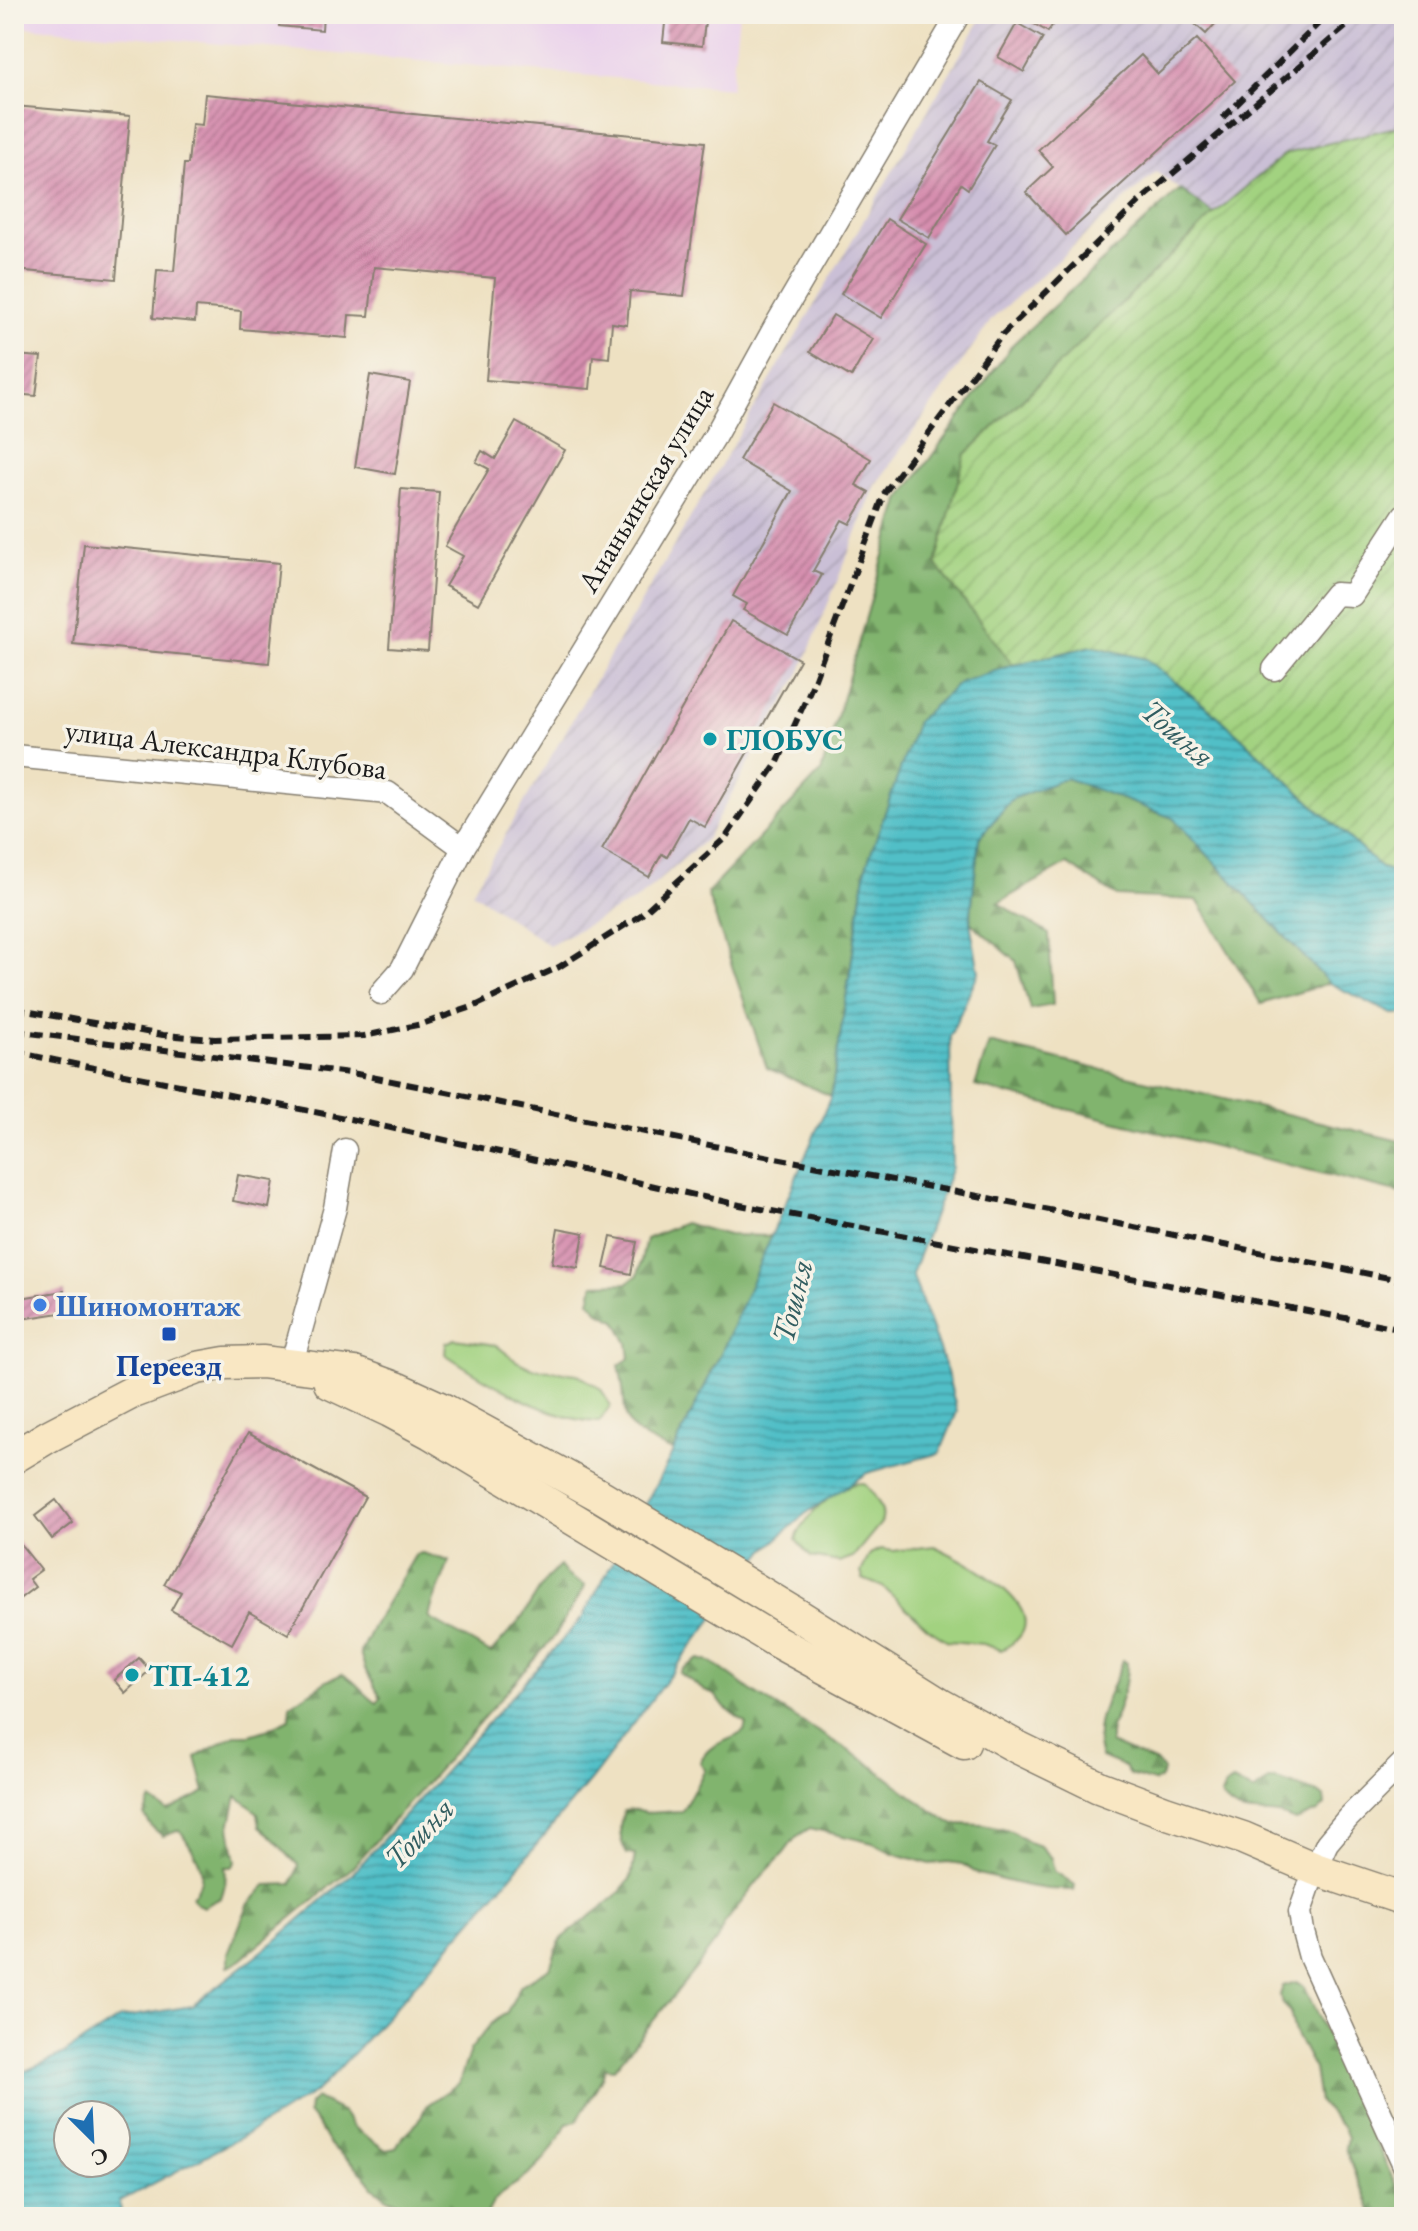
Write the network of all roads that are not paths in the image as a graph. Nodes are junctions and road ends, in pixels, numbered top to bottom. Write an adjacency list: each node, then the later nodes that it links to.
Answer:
1 (959, 14): 5 (street, Ананьинская улица)
2 (1404, 515): 3 (street)
3 (1274, 669)
4 (14, 756): 5 (street, улица Александра Клубова)
5 (463, 848): 6 (street, Ананьинская улица)
6 (381, 993)
7 (345, 1150): 8 (street)
8 (291, 1366): 9 (main road); 11 (main road); 11 (main road)
9 (14, 1457)
10 (1404, 1762): 11 (street)
11 (1315, 1869): 12 (main road); 13 (street)
12 (1404, 1899)
13 (1404, 2165)

